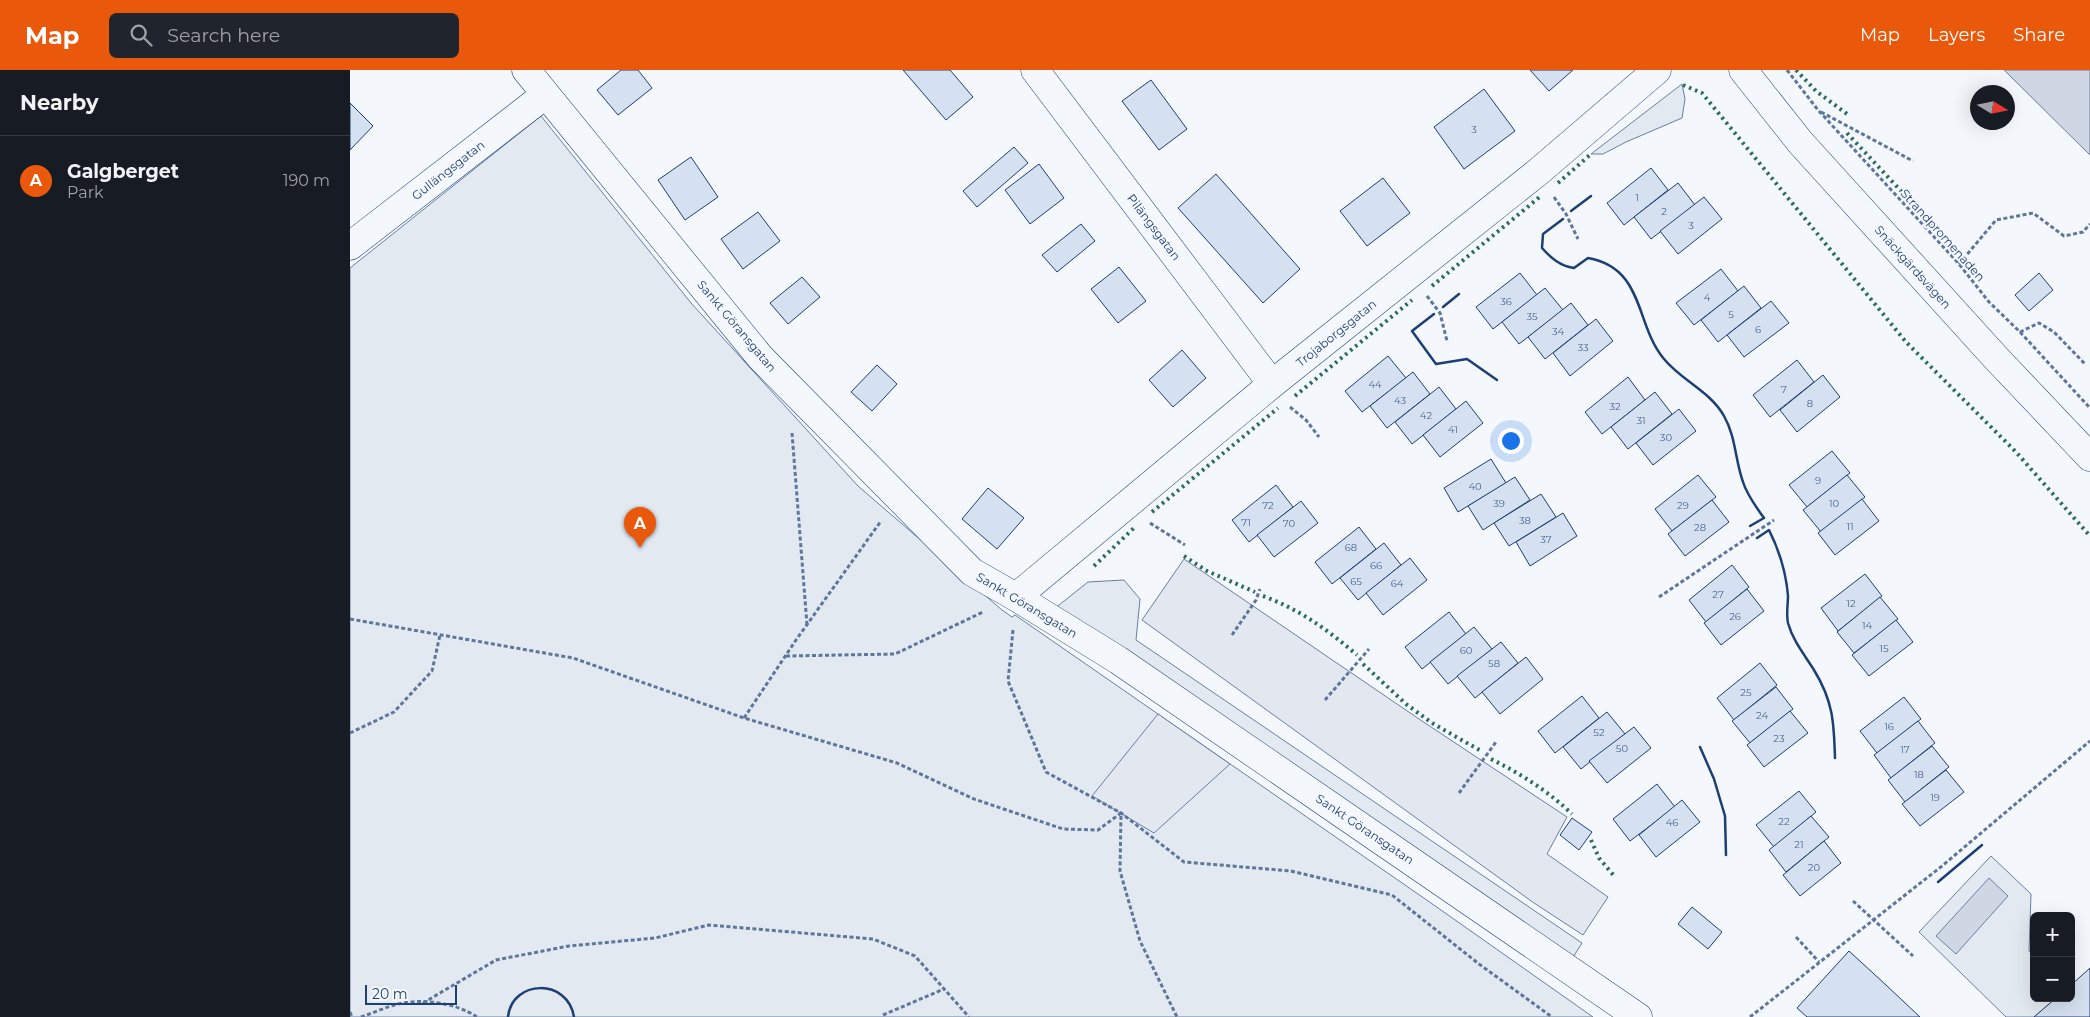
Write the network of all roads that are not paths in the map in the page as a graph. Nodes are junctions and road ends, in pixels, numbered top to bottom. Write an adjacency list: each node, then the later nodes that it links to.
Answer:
1 (526, 70): 5 (street, Sankt Göransgatan)
2 (1035, 70): 7 (street, Pilängsgatan)
3 (1657, 70): 7 (street, Trojaborgsgatan)
4 (1743, 70): 8 (street, Snäckgärdsvägen)
5 (545, 94): 6 (street, Gullängsgatan); 9 (street, Sankt Göransgatan)
6 (350, 246)
7 (1272, 384): 9 (street, Trojaborgsgatan)
8 (2090, 457)
9 (1016, 597): 10 (street, Sankt Göransgatan)
10 (1638, 1017)

